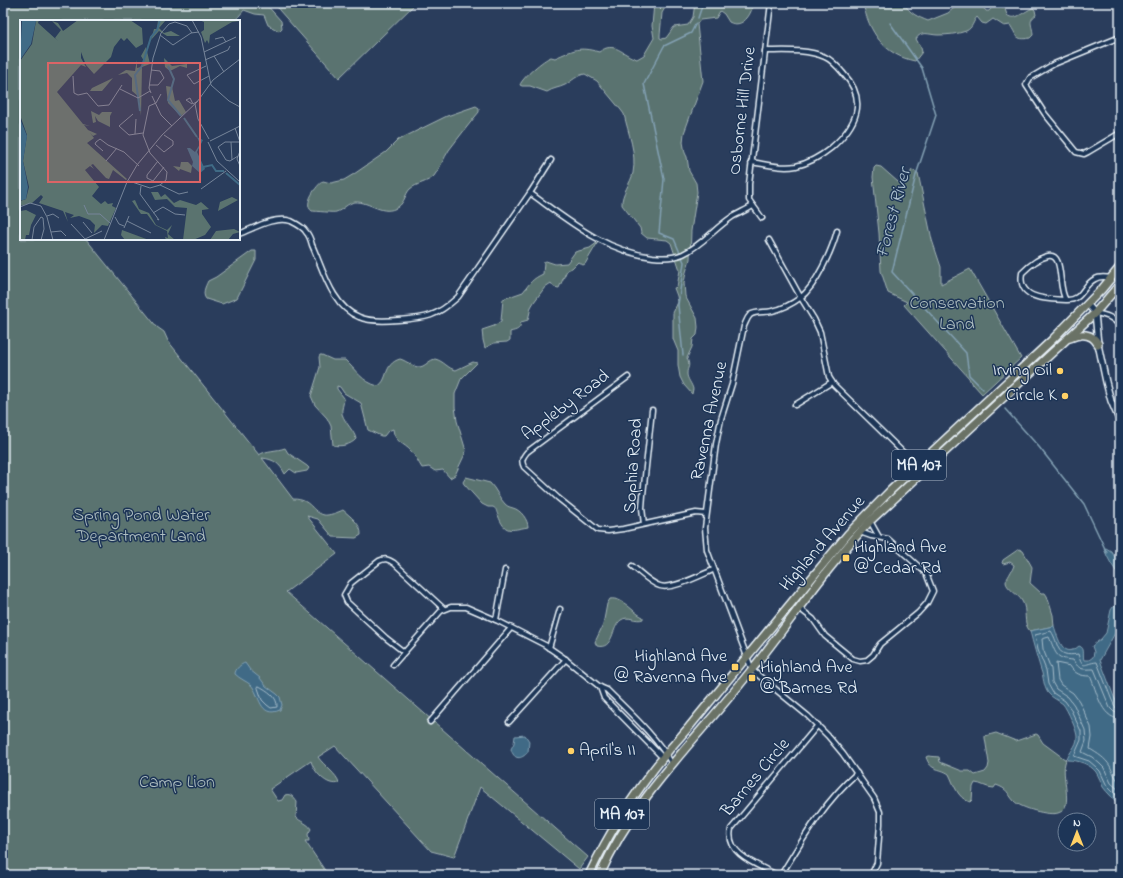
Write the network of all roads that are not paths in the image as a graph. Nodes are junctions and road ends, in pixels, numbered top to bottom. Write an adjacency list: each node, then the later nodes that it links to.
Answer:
1 (771, 3): 3 (street, Osborne Hill Drive)
2 (1120, 37): 4 (street)
3 (765, 51): 6 (street, Osborne Hill Drive); 6 (street)
4 (1120, 133)
5 (551, 160): 7 (street)
6 (751, 162): 8 (street, Osborne Hill Drive)
7 (530, 193): 8 (street); 11 (street)
8 (754, 206): 9 (street, Osborne Hill Drive)
9 (762, 218)
10 (837, 231): 16 (street, Ravenna Avenue)
11 (240, 234)
12 (769, 240): 16 (street)
13 (1120, 267): 14 (main road, Highland Avenue / MA 107)
14 (1111, 278): 17 (street); 18 (main road, Highland Avenue / MA 107)
15 (1120, 284): 19 (main road, Highland Avenue / MA 107)
16 (801, 298): 24 (street); 29 (street, Ravenna Avenue)
17 (1066, 300): 17 (street)
18 (1087, 304): 19 (street); 28 (main road, Highland Avenue / MA 107)
19 (1095, 313): 20 (street); 21 (main road, Highland Avenue / MA 107); 22 (street)
20 (1120, 326)
21 (1066, 340): 22 (main road); 30 (main road, Highland Avenue / MA 107)
22 (1098, 344): 27 (street)
23 (628, 377): 31 (street, Appleby Road)
24 (832, 382): 25 (street); 28 (street)
25 (795, 405)
26 (652, 410): 31 (street, Sophia Road)
27 (1120, 422)
28 (917, 466): 44 (main road, Highland Avenue / MA 107)
29 (706, 514): 31 (street); 36 (street, Ravenna Avenue)
30 (870, 521): 32 (main road, Highland Avenue / MA 107); 33 (street)
31 (644, 524)
32 (860, 532): 33 (street); 37 (main road, Highland Avenue / MA 107)
33 (879, 537): 37 (street)
34 (632, 566): 36 (street)
35 (505, 570): 40 (street)
36 (714, 570): 44 (street, Ravenna Avenue)
37 (799, 608): 47 (main road, Highland Avenue / MA 107)
38 (444, 609): 40 (street); 43 (street); 43 (street)
39 (560, 609): 42 (street)
40 (496, 620): 41 (street)
41 (511, 628): 42 (street); 49 (street)
42 (549, 648): 45 (street)
43 (404, 652): 46 (street)
44 (747, 657): 47 (street, Ravenna Avenue); 52 (main road, Highland Avenue / MA 107)
45 (566, 659): 48 (street); 50 (street)
46 (393, 665)
47 (752, 670): 51 (street); 53 (main road, Highland Avenue / MA 107)
48 (600, 687): 52 (street); 52 (street)
49 (430, 722)
50 (509, 722)
51 (818, 725): 54 (street); 57 (street, Barnes Circle)
52 (664, 755): 53 (street); 56 (main road, Highland Avenue / MA 107)
53 (672, 764): 55 (main road, Highland Avenue / MA 107)
54 (856, 773): 58 (street); 59 (street)
55 (602, 874)
56 (589, 875)
57 (777, 875)
58 (781, 875)
59 (870, 875)

